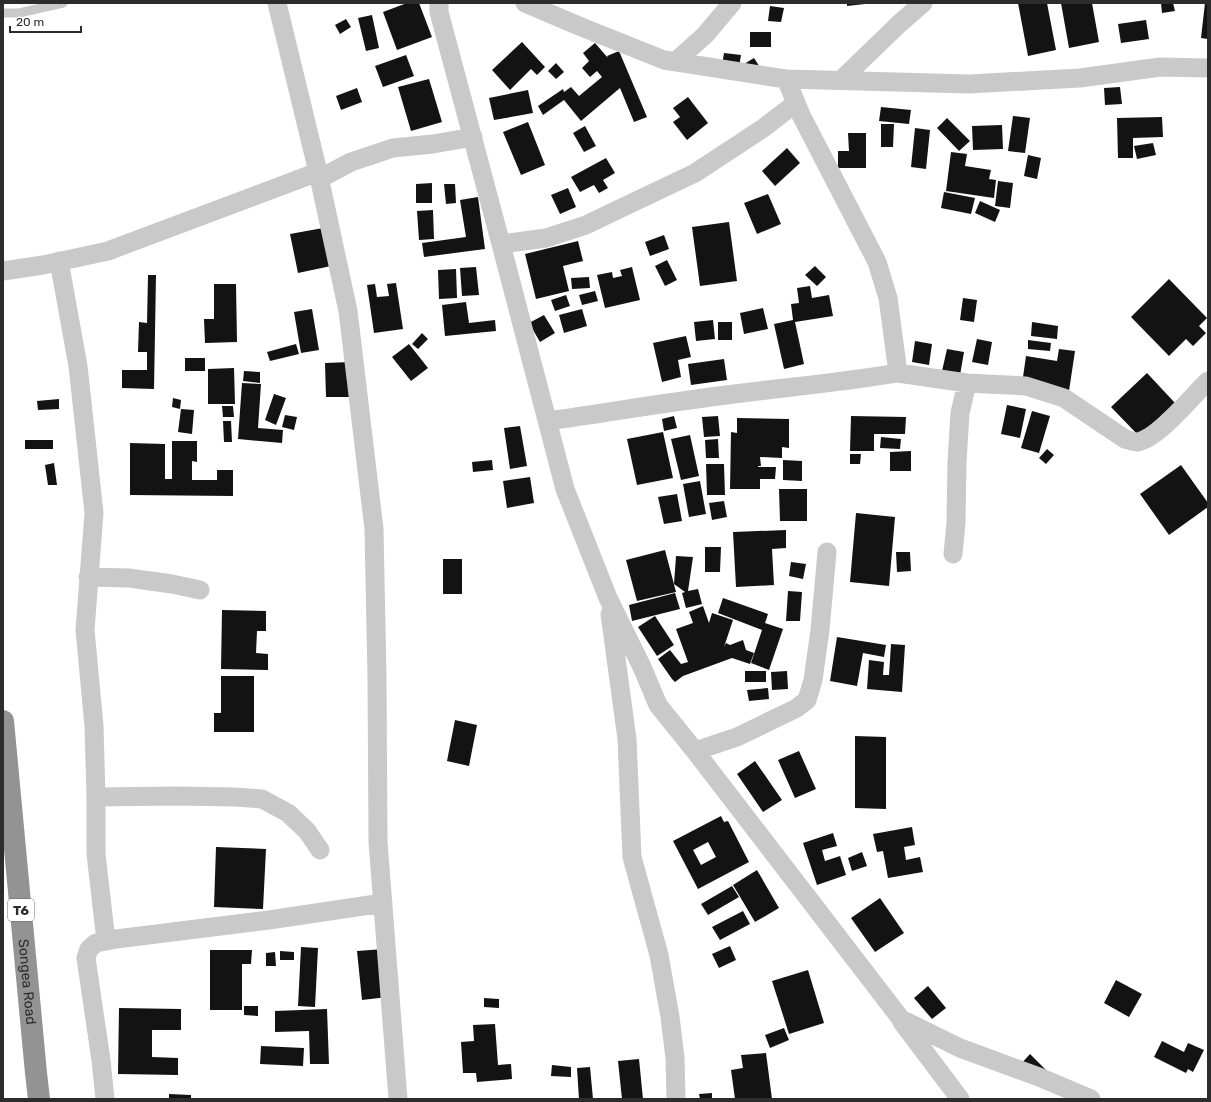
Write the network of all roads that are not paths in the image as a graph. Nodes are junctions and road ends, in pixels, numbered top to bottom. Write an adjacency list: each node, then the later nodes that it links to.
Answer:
1 (63, 3): 7 (lane)
2 (277, 3): 14 (street)
3 (440, 3): 13 (street)
4 (525, 3): 8 (street)
5 (732, 3): 8 (street)
6 (923, 3): 11 (street)
7 (3, 13)
8 (675, 62): 10 (street)
9 (1208, 68): 11 (street)
10 (786, 79): 11 (street); 12 (street)
11 (841, 80)
12 (796, 103): 15 (street); 18 (street)
13 (473, 137): 14 (street); 15 (street)
14 (319, 175): 16 (street); 31 (street)
15 (502, 244): 21 (street)
16 (59, 261): 17 (street); 24 (street)
17 (3, 271)
18 (898, 373): 20 (street); 21 (street)
19 (1208, 381): 20 (street)
20 (968, 383): 23 (street)
21 (547, 421): 26 (street)
22 (828, 552): 28 (street)
23 (953, 554)
24 (88, 577): 25 (street); 29 (street)
25 (200, 590)
26 (608, 598): 28 (street); 37 (street)
27 (3, 721): 34 (highway, Songea Road / T6)
28 (695, 751): 33 (street)
29 (96, 797): 30 (street); 32 (street)
30 (320, 850)
31 (382, 903): 32 (street); 36 (street)
32 (106, 941): 35 (street)
33 (901, 1019): 38 (street); 39 (street)
34 (39, 1099)
35 (105, 1099)
36 (398, 1099)
37 (676, 1099)
38 (960, 1099)
39 (1091, 1099)

